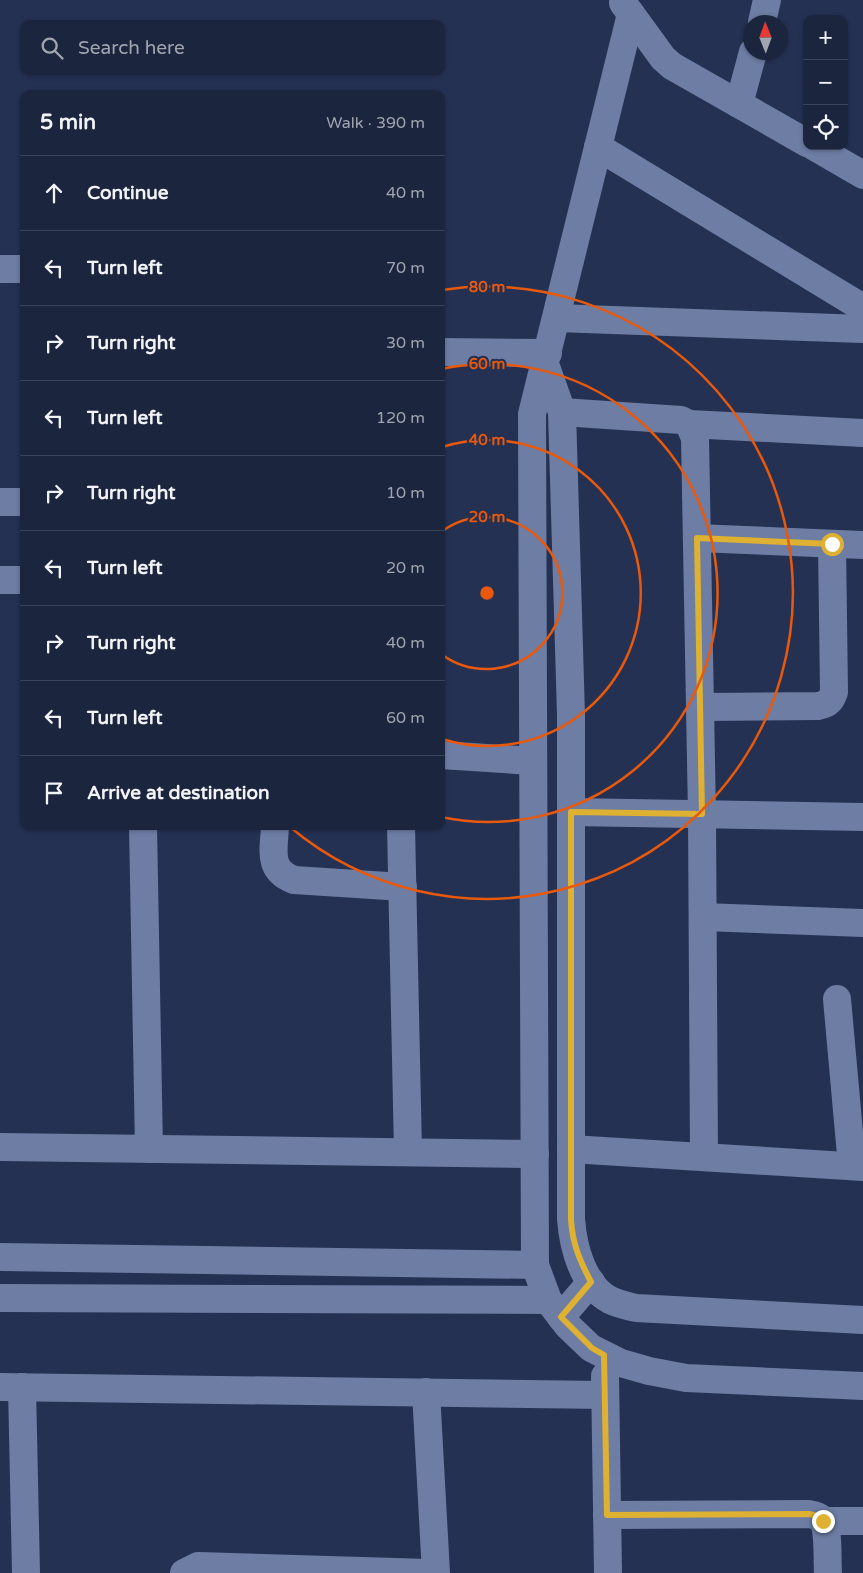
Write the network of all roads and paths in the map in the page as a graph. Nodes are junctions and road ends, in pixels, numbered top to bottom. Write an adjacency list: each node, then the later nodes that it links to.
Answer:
1 (767, 0): 3 (street)
2 (626, 7): 5 (street); 7 (street)
3 (764, 15)
4 (752, 60): 5 (street)
5 (739, 104): 6 (street)
6 (803, 141)
7 (598, 147): 12 (street); 13 (street)
8 (820, 150): 9 (street)
9 (863, 175)
10 (0, 269): 11 (street)
11 (20, 269)
12 (863, 308)
13 (557, 318): 14 (street); 16 (street)
14 (863, 329)
15 (445, 352): 16 (street)
16 (547, 359): 17 (street); 29 (street)
17 (562, 412): 18 (street); 30 (street)
18 (689, 424): 19 (street); 22 (street)
19 (863, 432)
20 (0, 502): 21 (street)
21 (20, 502)
22 (697, 538): 23 (street); 27 (street)
23 (832, 544): 24 (street); 27 (street)
24 (863, 545)
25 (0, 580): 26 (street)
26 (20, 580)
27 (700, 707): 31 (street)
28 (445, 755): 29 (street)
29 (533, 761): 44 (street)
30 (571, 812): 31 (street); 42 (street)
31 (702, 814): 32 (street); 37 (street)
32 (863, 817)
33 (143, 830): 41 (street)
34 (275, 830): 36 (street)
35 (401, 830): 36 (street)
36 (403, 887): 43 (street)
37 (702, 916): 38 (street); 45 (street)
38 (863, 923)
39 (837, 999): 46 (street)
40 (0, 1147): 41 (street)
41 (149, 1149): 43 (street)
42 (571, 1149): 45 (street); 49 (street)
43 (408, 1152): 44 (street)
44 (535, 1154): 48 (street)
45 (704, 1157): 46 (street)
46 (857, 1166)
47 (0, 1257): 48 (street)
48 (535, 1265): 51 (street)
49 (591, 1282): 51 (street); 52 (street)
50 (0, 1298): 51 (street)
51 (554, 1309): 53 (street)
52 (863, 1320)
53 (604, 1355): 54 (street); 57 (street)
54 (863, 1386)
55 (11, 1387): 56 (street); 61 (street)
56 (426, 1392): 57 (street); 64 (street)
57 (605, 1395): 58 (street)
58 (607, 1515): 60 (street); 65 (street)
59 (863, 1520): 60 (street)
60 (823, 1521): 66 (street)
61 (26, 1573)
62 (184, 1573): 63 (street)
63 (428, 1573)
64 (436, 1573)
65 (608, 1573)
66 (828, 1573)

